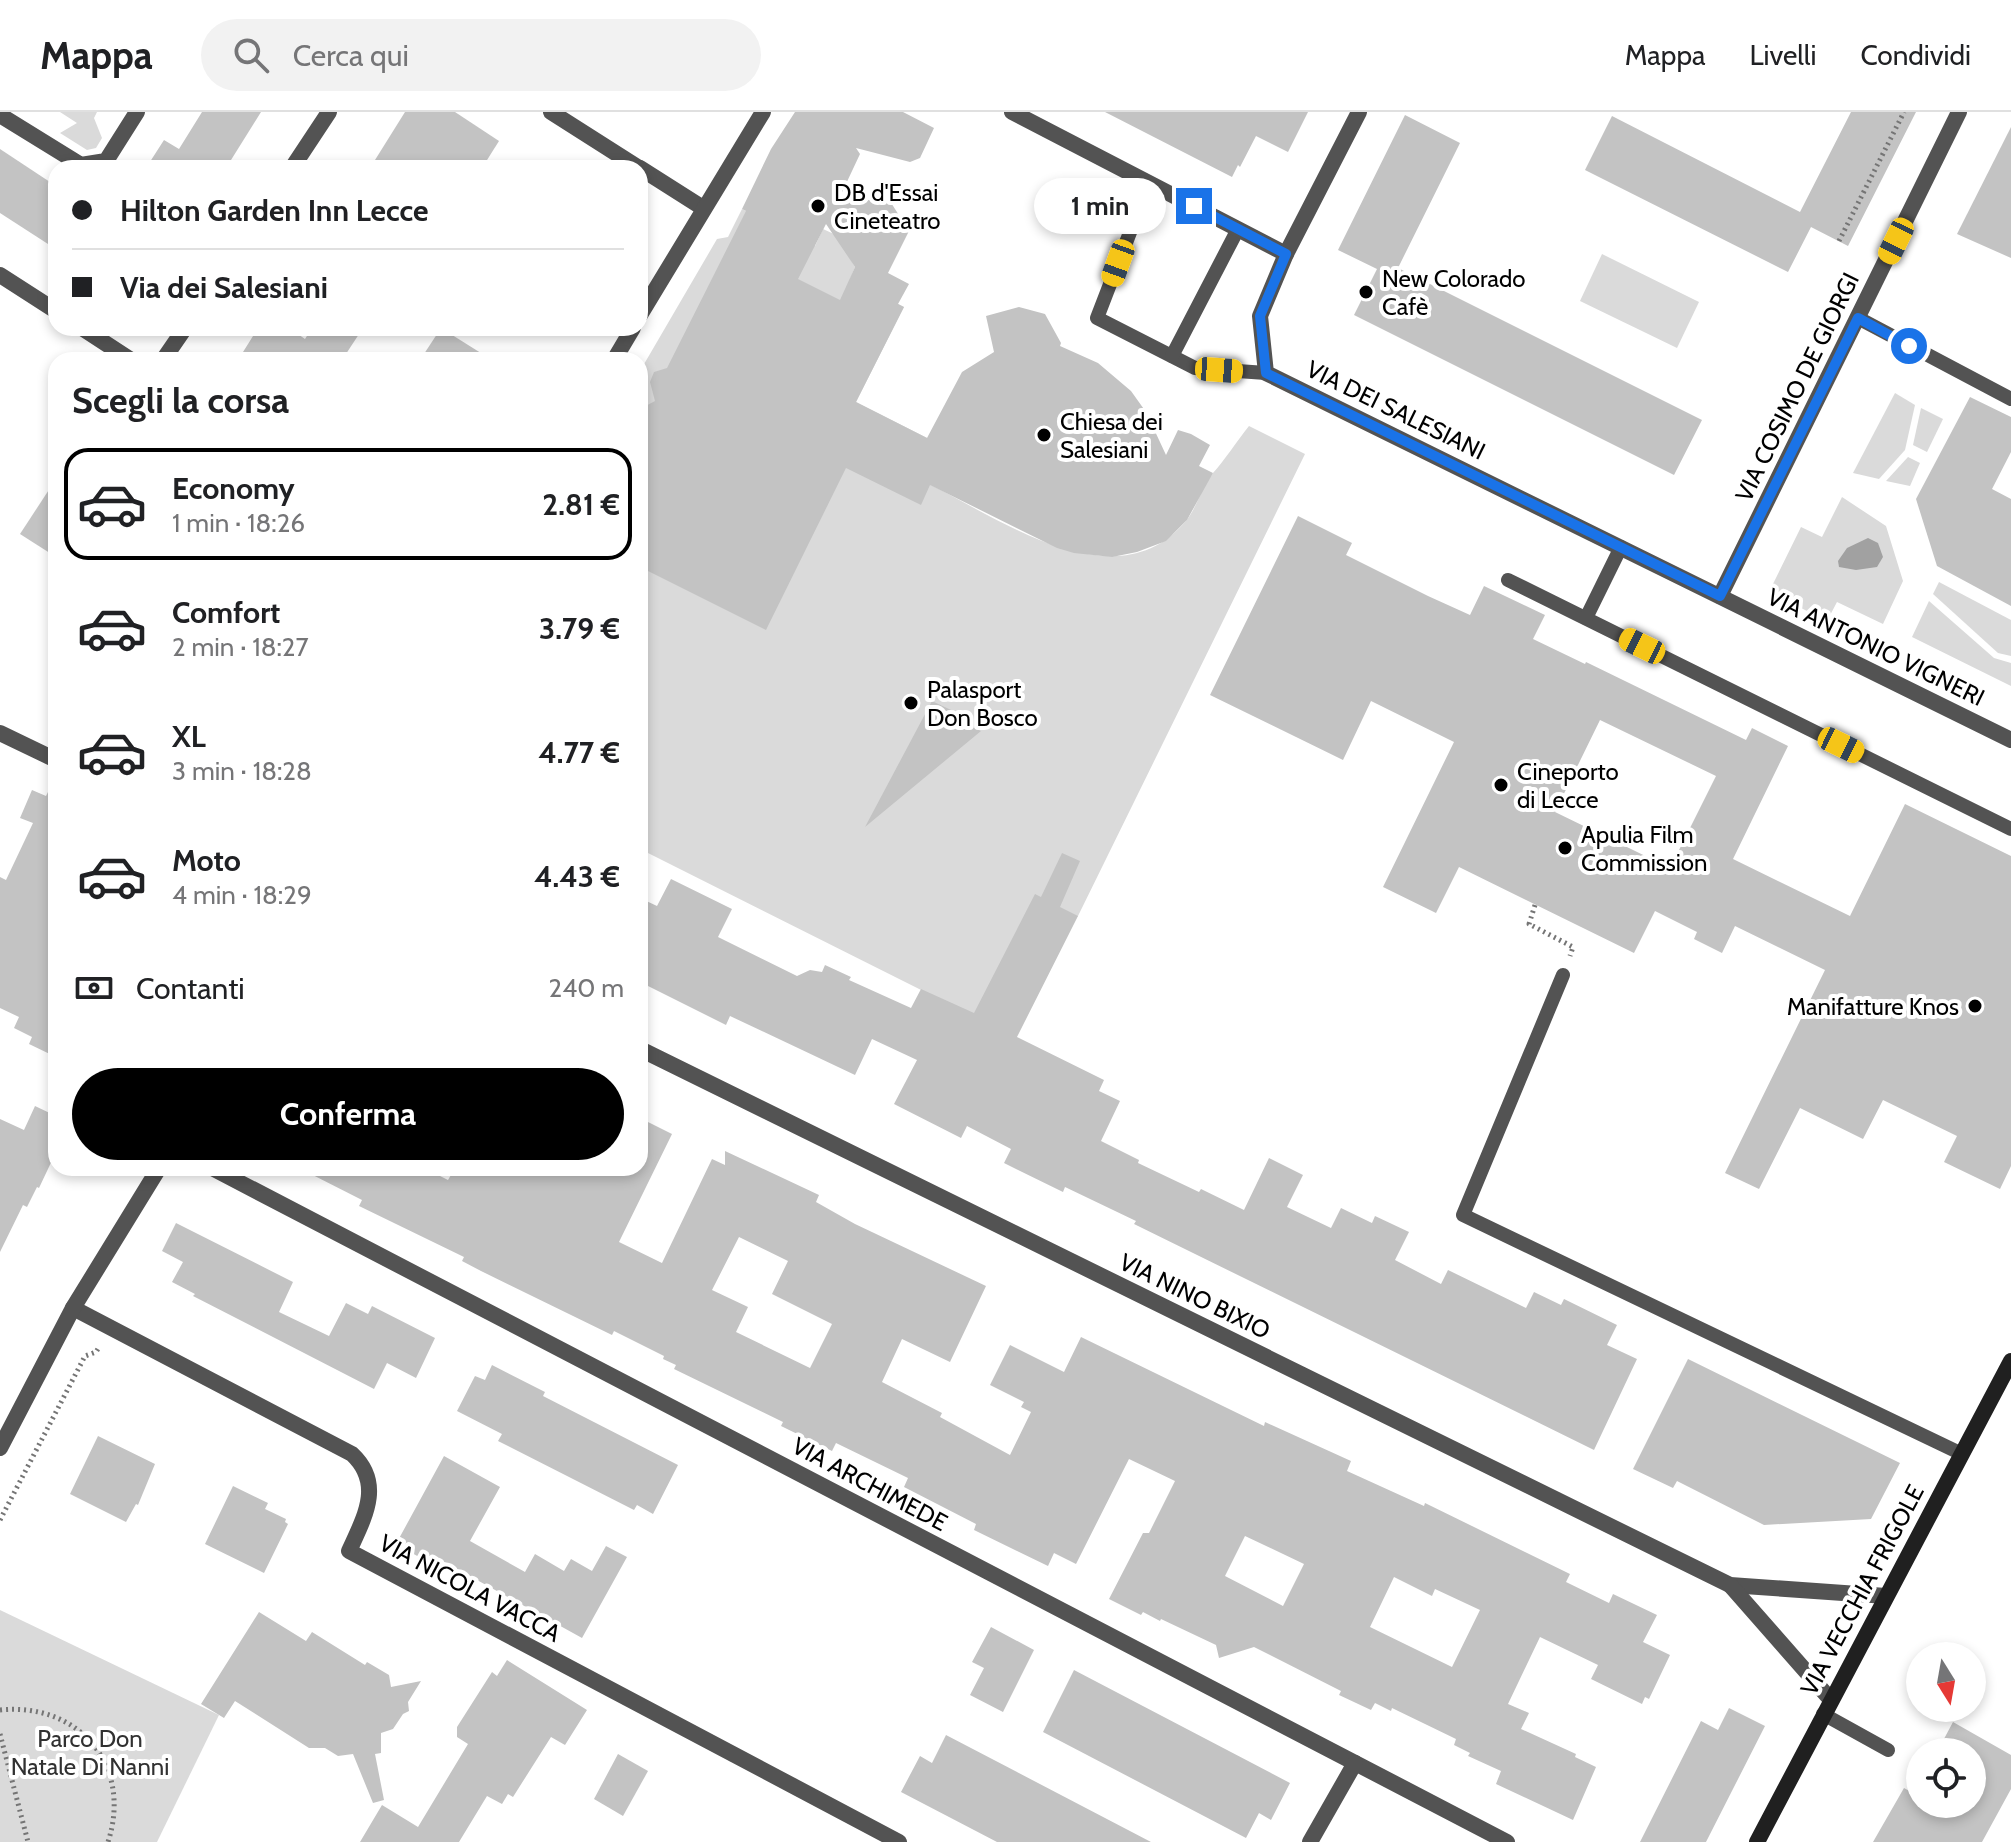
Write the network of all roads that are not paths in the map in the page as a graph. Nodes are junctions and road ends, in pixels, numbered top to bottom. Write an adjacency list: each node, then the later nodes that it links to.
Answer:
1 (137, 112): 10 (street)
2 (329, 112): 11 (street)
3 (551, 112): 12 (street)
4 (763, 112): 15 (street)
5 (1012, 112): 14 (street)
6 (1359, 112): 17 (street)
7 (1959, 112): 21 (street, VIA COSIMO DE GIORGI)
8 (0, 115): 9 (street)
9 (73, 160)
10 (107, 160)
11 (297, 160)
12 (627, 160)
13 (648, 173): 15 (street)
14 (1149, 183): 16 (street); 24 (lane)
15 (703, 208): 19 (street)
16 (1238, 229): 17 (street); 24 (lane)
17 (1286, 254): 25 (street)
18 (0, 275): 20 (street)
19 (648, 301)
20 (48, 306)
21 (1858, 318): 26 (lane); 29 (street, VIA COSIMO DE GIORGI)
22 (94, 336): 23 (street)
23 (119, 352)
24 (1172, 356): 25 (lane)
25 (1266, 373): 27 (street, VIA DEI SALESIANI)
26 (2011, 399)
27 (1621, 547): 29 (street, VIA DEI SALESIANI); 30 (lane)
28 (1508, 580): 30 (lane)
29 (1720, 596): 32 (street, VIA ANTONIO VIGNERI)
30 (1586, 618): 34 (lane)
31 (0, 733): 33 (street)
32 (2011, 740)
33 (48, 756)
34 (2011, 829)
35 (1563, 975): 42 (lane)
36 (648, 1053): 43 (street, VIA NINO BIXIO)
37 (154, 1176): 39 (street)
38 (227, 1176): 47 (street, VIA ARCHIMEDE)
39 (73, 1308): 41 (street); 48 (street, VIA NICOLA VACCA)
40 (2011, 1361): 42 (street, VIA VECCHIA FRIGOLE)
41 (1, 1443)
42 (1962, 1454): 44 (street, VIA VECCHIA FRIGOLE)
43 (1730, 1585): 44 (street, VIA NINO BIXIO); 45 (street, VIA NINO BIXIO)
44 (1886, 1596): 45 (street, VIA VECCHIA FRIGOLE)
45 (1827, 1707): 46 (lane); 51 (street, VIA VECCHIA FRIGOLE)
46 (1888, 1750)
47 (1355, 1763): 49 (street); 50 (street, VIA ARCHIMEDE)
48 (899, 1842)
49 (1310, 1842)
50 (1507, 1842)
51 (1757, 1842)

